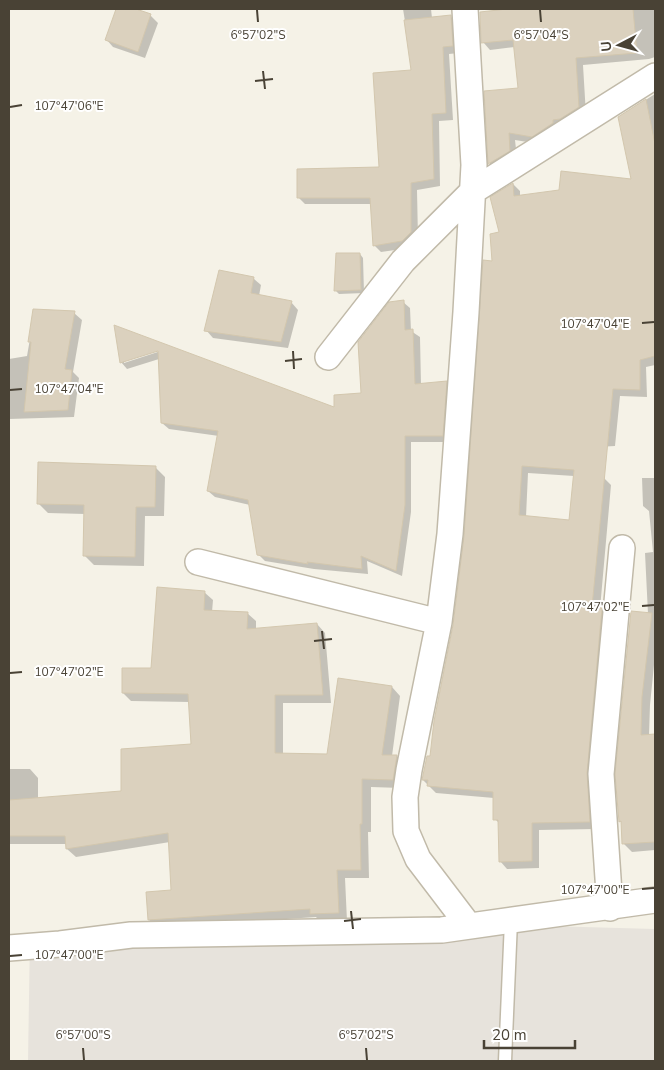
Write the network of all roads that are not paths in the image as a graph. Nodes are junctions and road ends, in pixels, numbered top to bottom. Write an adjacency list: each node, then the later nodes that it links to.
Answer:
1 (465, 9): 3 (street)
2 (655, 76): 3 (street)
3 (473, 191): 4 (street); 7 (street)
4 (328, 357)
5 (622, 548): 9 (street)
6 (198, 562): 7 (street)
7 (439, 622): 11 (street)
8 (655, 900): 9 (street)
9 (610, 908): 10 (street)
10 (511, 921): 11 (street); 13 (lane)
11 (470, 926): 12 (street)
12 (9, 948)
13 (505, 1061)

